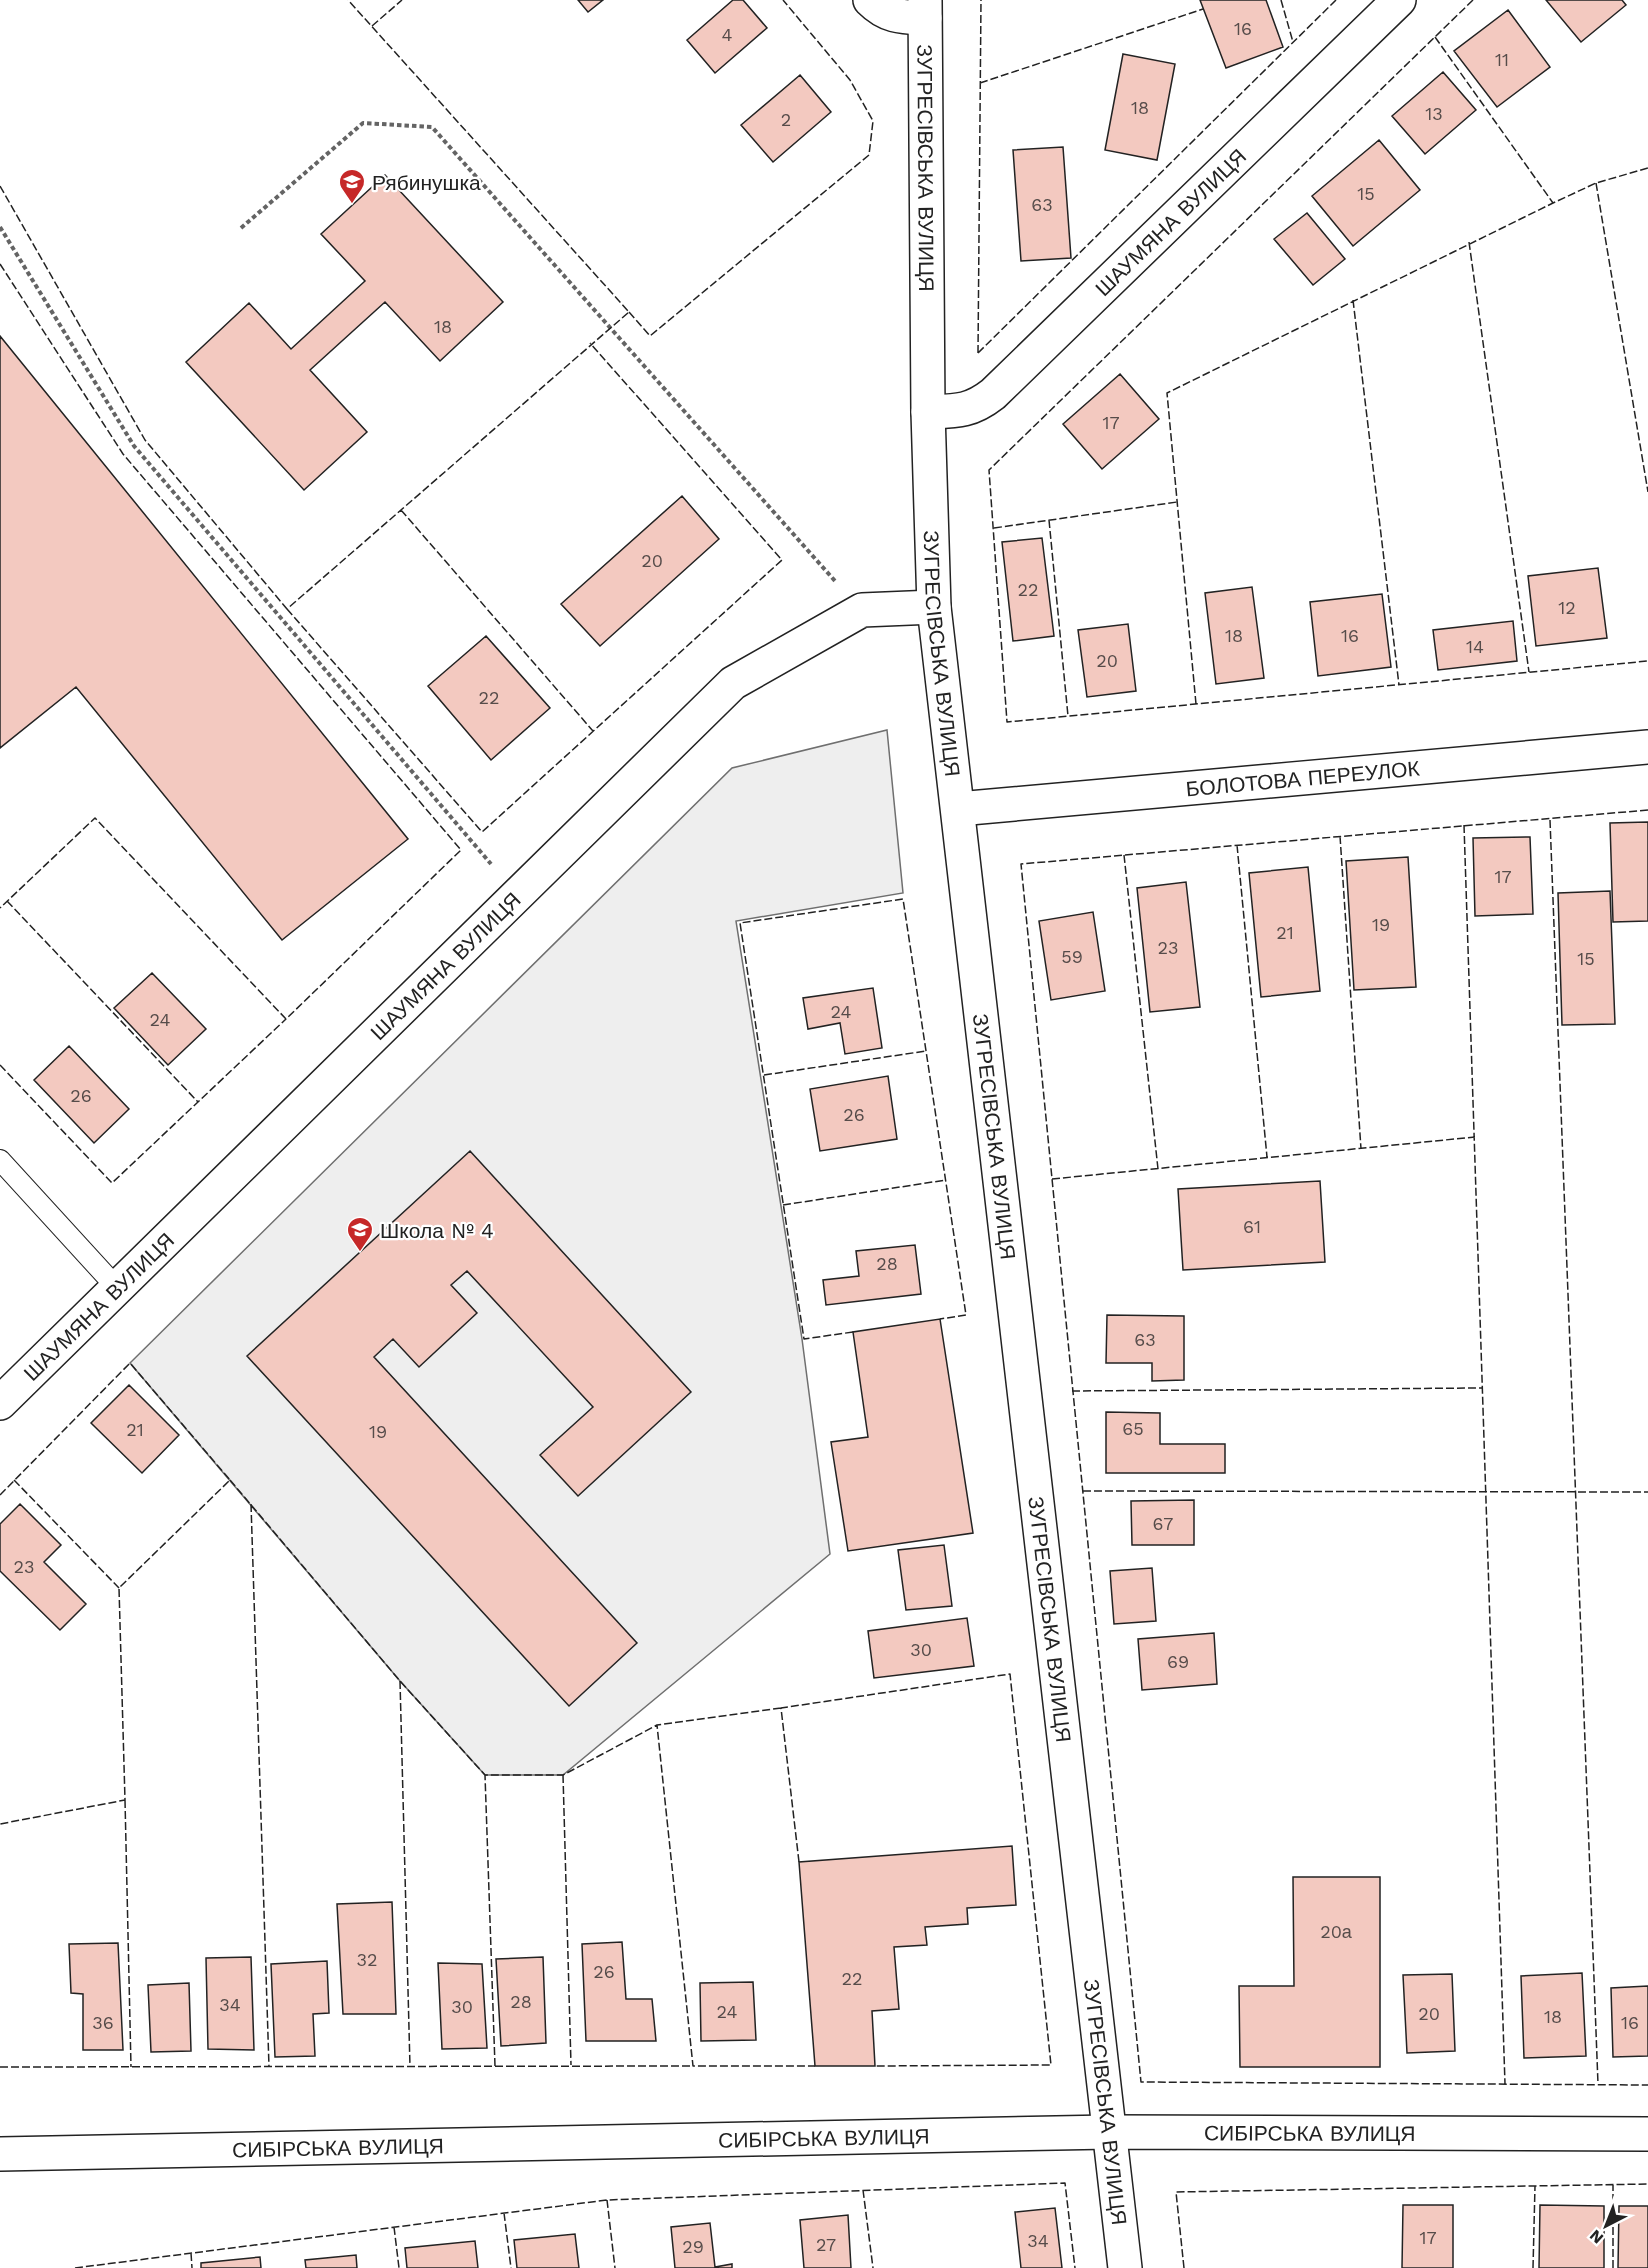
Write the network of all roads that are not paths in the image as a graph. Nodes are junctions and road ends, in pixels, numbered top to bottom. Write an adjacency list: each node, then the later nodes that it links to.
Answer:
1 (870, 0): 3 (street)
2 (1399, 0): 4 (street, ШАУМЯНА ВУЛИЦЯ)
3 (925, 9): 4 (street, ЗУГРЕСІВСЬКА ВУЛИЦЯ)
4 (928, 412): 5 (street, ЗУГРЕСІВСЬКА ВУЛИЦЯ)
5 (934, 608): 7 (street, ЗУГРЕСІВСЬКА ВУЛИЦЯ); 9 (street, ШАУМЯНА ВУЛИЦЯ)
6 (1648, 747): 7 (street, БОЛОТОВА ПЕРЕУЛОК)
7 (957, 809): 11 (street, ЗУГРЕСІВСЬКА ВУЛИЦЯ)
8 (0, 1160): 9 (lane)
9 (118, 1289): 10 (street, ШАУМЯНА ВУЛИЦЯ)
10 (0, 1403)
11 (1109, 2132): 12 (street, СИБІРСЬКА ВУЛИЦЯ); 13 (street, СИБІРСЬКА ВУЛИЦЯ); 14 (street, ЗУГРЕСІВСЬКА ВУЛИЦЯ)
12 (1648, 2134)
13 (0, 2154)
14 (1125, 2268)

